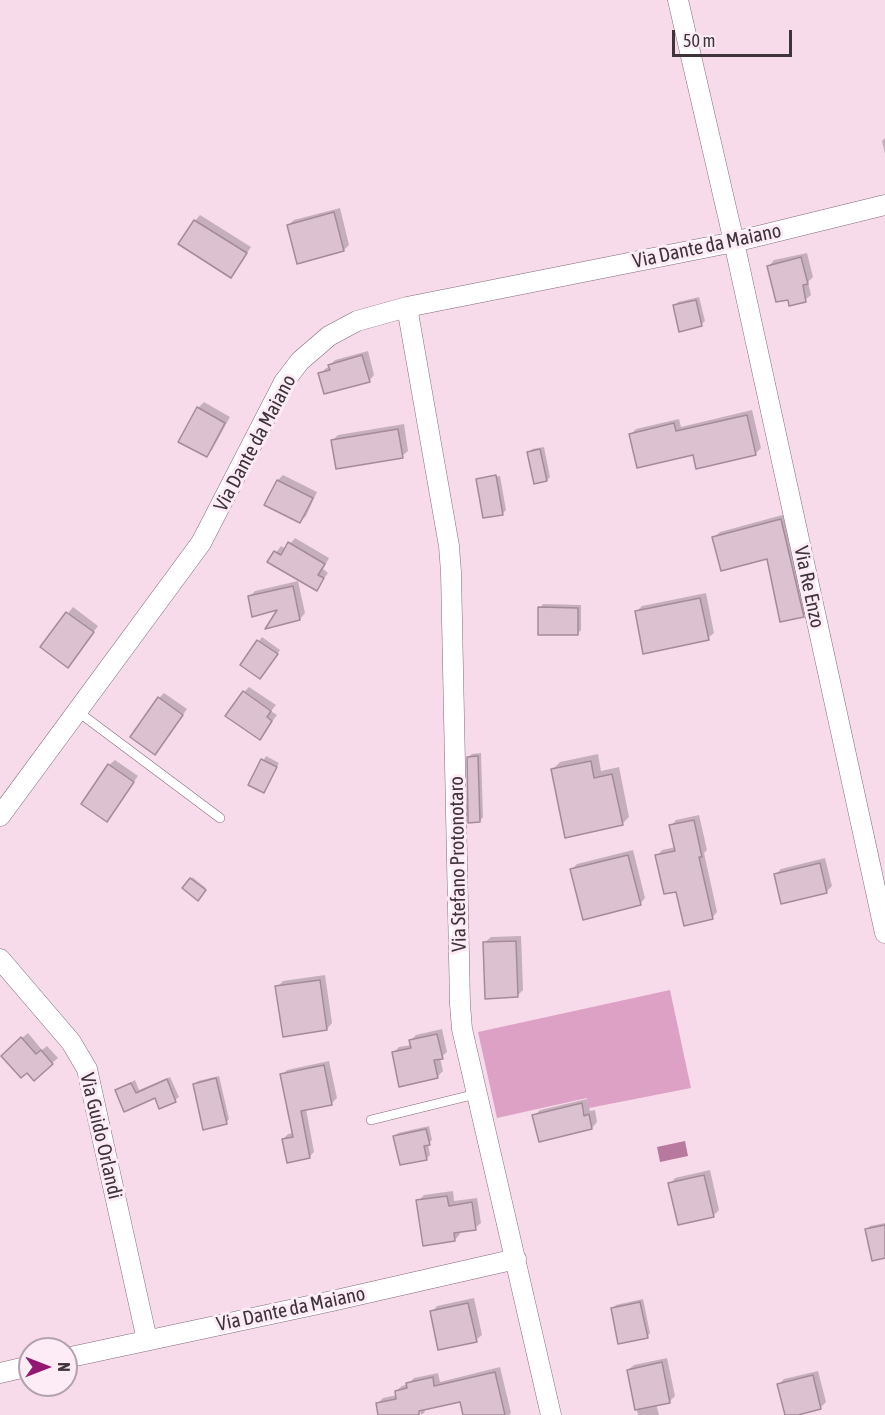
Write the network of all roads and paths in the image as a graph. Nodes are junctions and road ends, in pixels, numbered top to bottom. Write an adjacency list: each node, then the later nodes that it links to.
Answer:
1 (678, 0): 3 (street, Via Re Enzo)
2 (885, 205): 3 (street, Via Dante da Maiano)
3 (734, 242): 4 (street, Via Dante da Maiano); 8 (street, Via Re Enzo)
4 (407, 308): 5 (street, Via Dante da Maiano); 10 (street, Via Stefano Protonotaro)
5 (77, 711): 6 (street, Via Dante da Maiano); 7 (lane)
6 (0, 816)
7 (220, 818)
8 (885, 933)
9 (0, 959): 13 (street, Via Guido Orlandi)
10 (476, 1094): 11 (lane); 12 (street, Via Stefano Protonotaro)
11 (371, 1120)
12 (516, 1259): 13 (street, Via Dante da Maiano); 17 (street, Via Stefano Protonotaro)
13 (147, 1340): 14 (street, Via Dante da Maiano)
14 (78, 1355)
15 (18, 1369): 16 (street)
16 (0, 1373)
17 (551, 1415)

